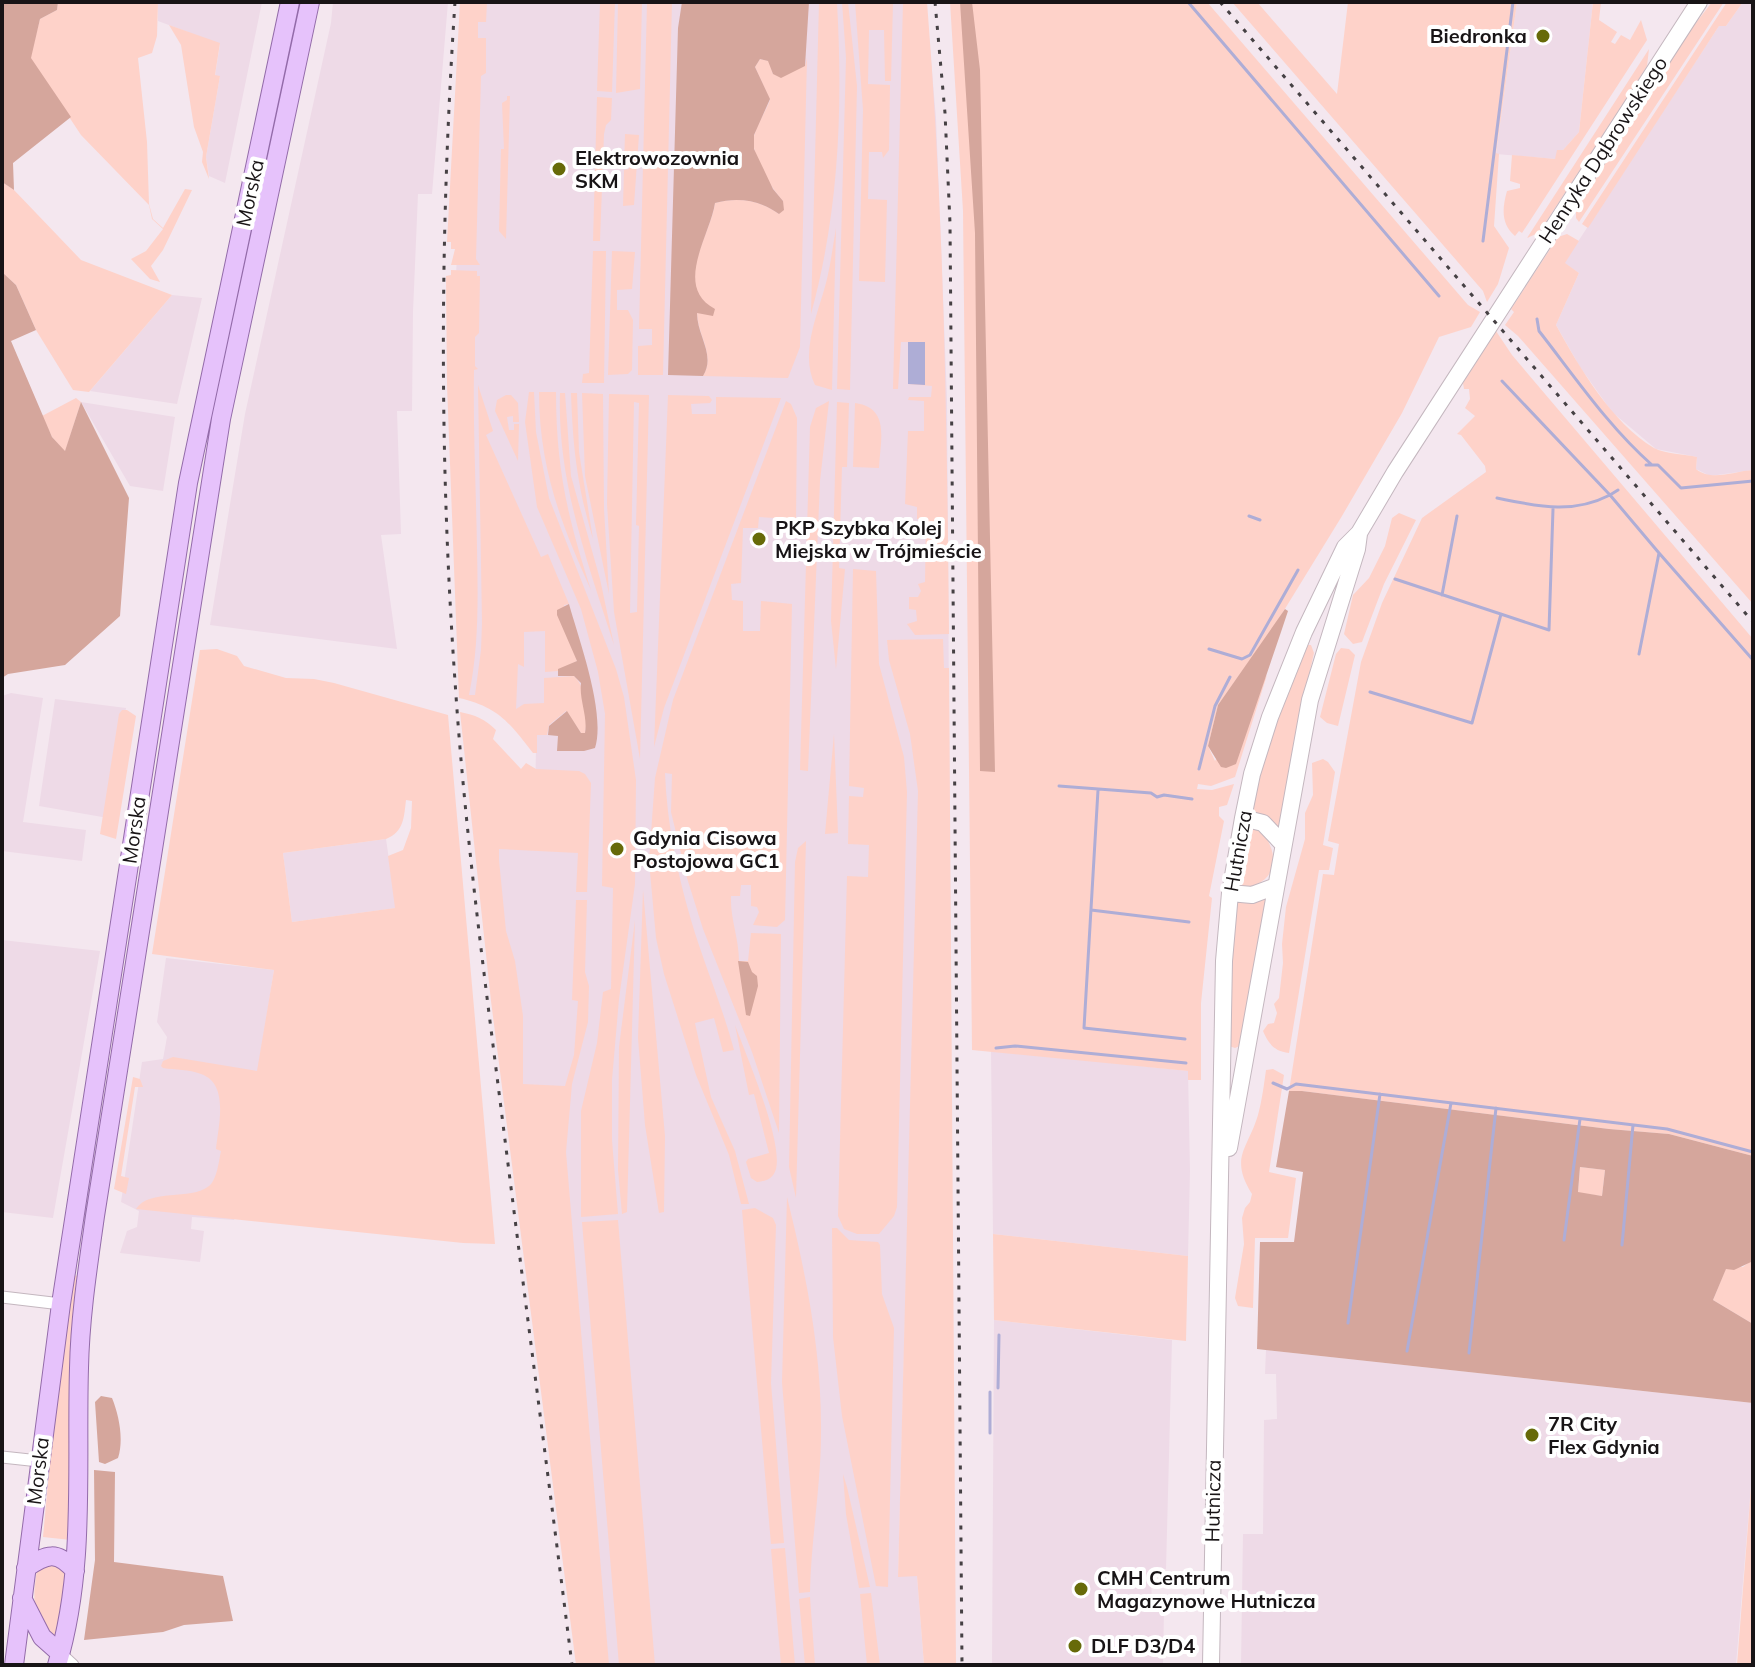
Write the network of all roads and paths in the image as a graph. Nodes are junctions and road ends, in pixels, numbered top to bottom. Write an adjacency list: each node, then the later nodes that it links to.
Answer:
1 (290, 2): 16 (main road, Morska)
2 (310, 2): 20 (main road, Morska)
3 (1699, 2): 4 (main road, Henryka Dąbrowskiego)
4 (1508, 298): 5 (main road, Hutnicza)
5 (1359, 533): 6 (main road, Hutnicza); 7 (main road, Hutnicza)
6 (1304, 632): 7 (main road); 8 (main road, Hutnicza)
7 (1326, 644): 9 (main road, Hutnicza)
8 (1243, 818): 9 (main road); 11 (main road, Hutnicza)
9 (1282, 843): 10 (main road, Hutnicza)
10 (1276, 886): 11 (main road); 13 (main road, Hutnicza)
11 (1230, 893): 12 (main road, Hutnicza)
12 (1221, 1055): 13 (main road); 14 (main road, Hutnicza)
13 (1244, 1056): 14 (main road, Hutnicza)
14 (1220, 1193): 24 (main road, Hutnicza)
15 (2, 1297): 16 (street)
16 (61, 1304): 18 (main road, Morska)
17 (2, 1457): 18 (street)
18 (39, 1461): 19 (main road, Morska)
19 (26, 1568): 20 (main road); 21 (main road, Morska)
20 (75, 1571): 22 (main road, Morska)
21 (22, 1598): 22 (main road); 23 (main road, Morska)
22 (64, 1661)
23 (14, 1665)
24 (1211, 1665)

